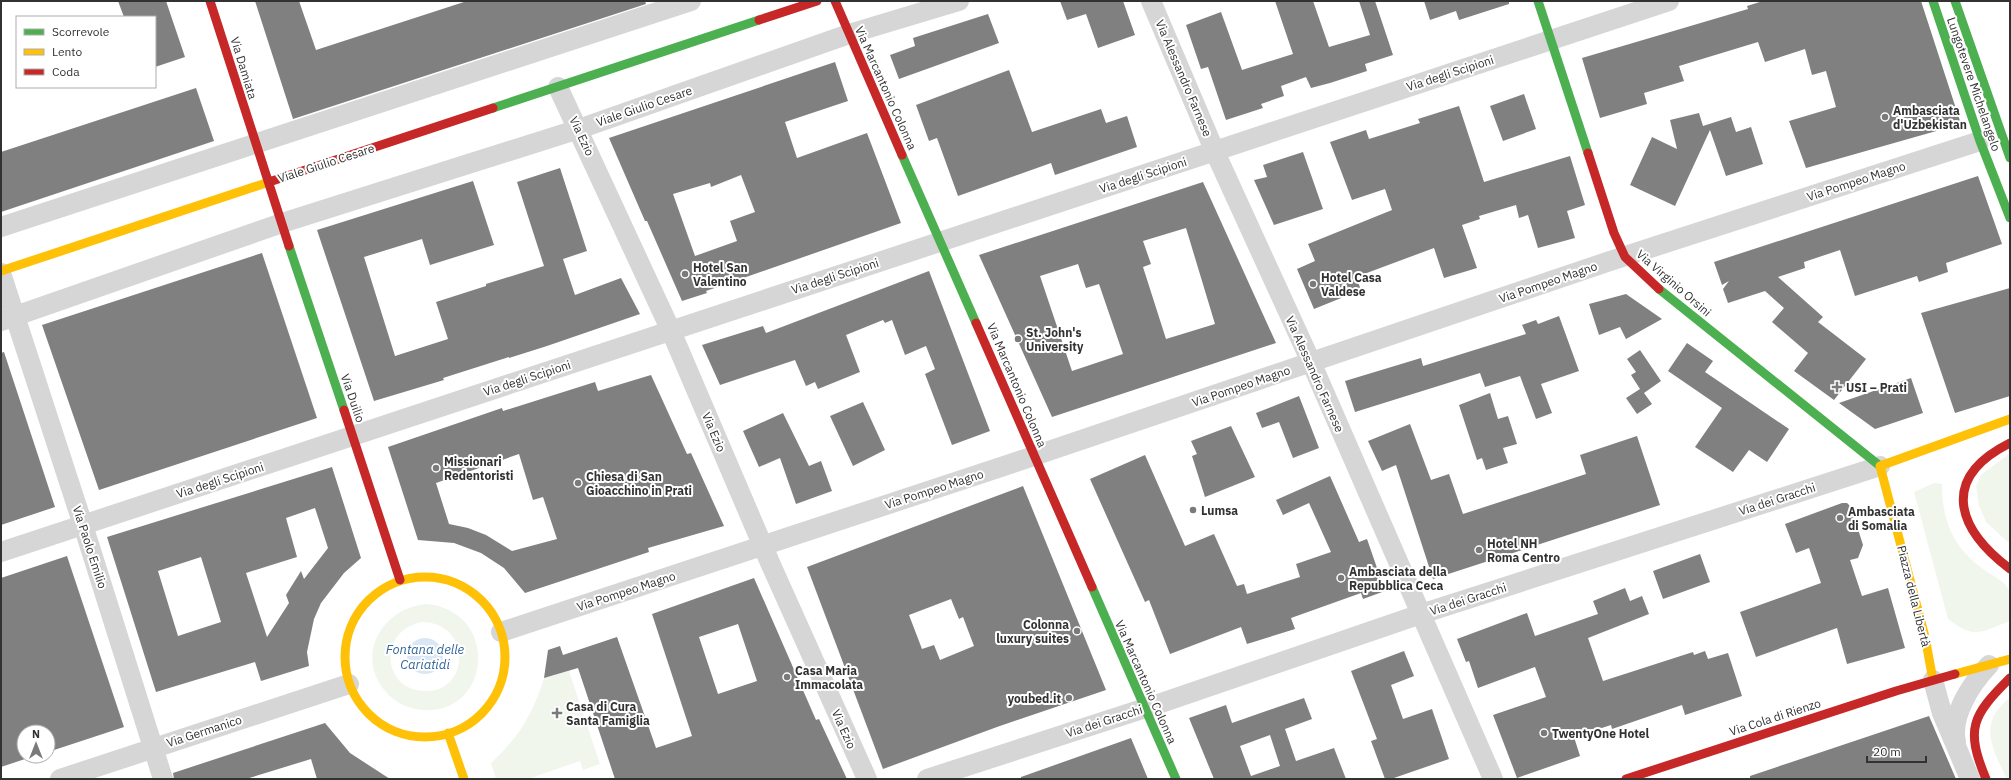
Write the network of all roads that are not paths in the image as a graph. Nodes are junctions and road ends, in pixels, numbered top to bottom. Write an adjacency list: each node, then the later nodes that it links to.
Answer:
1 (210, 1): 16 (street, Via Damiata)
2 (690, 1): 16 (street)
3 (817, 1): 13 (street, Viale Giulio Cesare)
4 (835, 1): 11 (street, Via Marcantonio Colonna)
5 (959, 1): 11 (street, Viale Giulio Cesare)
6 (1151, 1): 17 (street, Via Alessandro Farnese)
7 (1538, 1): 12 (street, Via Virginio Orsini)
8 (1670, 1): 12 (street, Via degli Scipioni)
9 (1933, 1): 15 (street, Lungotevere Michelangelo)
10 (1955, 1): 18 (street, Lungotevere Michelangelo)
11 (849, 34): 14 (street, Viale Giulio Cesare); 23 (street, Via Marcantonio Colonna)
12 (1552, 40): 17 (street, Via degli Scipioni); 24 (street, Via Virginio Orsini)
13 (558, 87): 14 (street, Via Ezio); 19 (street, Viale Giulio Cesare)
14 (579, 129): 21 (street, Viale Giulio Cesare); 27 (street, Via Ezio)
15 (1980, 141): 20 (street, Lungotevere Michelangelo); 24 (street, Via Pompeo Magno)
16 (255, 143): 19 (street, Viale Giulio Cesare); 22 (street)
17 (1215, 152): 23 (street, Via degli Scipioni); 28 (street, Via Alessandro Farnese)
18 (2010, 158)
19 (268, 182): 21 (street, Viale Giulio Cesare); 25 (street, Viale Giulio Cesare)
20 (2010, 218)
21 (282, 223): 26 (street, Viale Giulio Cesare); 30 (street, Via Duilio)
22 (1, 227)
23 (941, 241): 27 (street, Via degli Scipioni); 32 (street, Via Marcantonio Colonna)
24 (1625, 257): 28 (street, Via Pompeo Magno); 33 (street, Via Virginio Orsini)
25 (1, 272): 26 (street, Viale Giulio Cesare)
26 (8, 318): 34 (street, Via Paolo Emilio)
27 (671, 331): 30 (street, Via degli Scipioni); 35 (street, Via Ezio)
28 (1311, 362): 32 (street, Via Pompeo Magno); 39 (street, Via Alessandro Farnese)
29 (2010, 419): 33 (street, Via dei Gracchi)
30 (353, 436): 34 (street, Via degli Scipioni); 38 (street, Via Duilio)
31 (2010, 443): 37 (street)
32 (1034, 455): 35 (street, Via Pompeo Magno); 46 (street, Via Marcantonio Colonna)
33 (1880, 466): 39 (street, Via dei Gracchi); 44 (street, Piazza della Libertà)
34 (83, 525): 36 (street, Via degli Scipioni); 48 (street, Via Paolo Emilio)
35 (763, 546): 40 (street, Via Pompeo Magno); 53 (street, Via Ezio)
36 (1, 552)
37 (2010, 569)
38 (400, 580): 40 (street); 45 (street)
39 (1421, 614): 46 (street, Via dei Gracchi); 56 (street, Via Alessandro Farnese)
40 (501, 632): 47 (street)
41 (2010, 659): 42 (street)
42 (1989, 665): 44 (street); 49 (street, Piazza della Libertà)
43 (2010, 678): 59 (street)
44 (1933, 680): 49 (street, Piazza della Libertà); 57 (street, Via Cola di Rienzo)
45 (349, 684): 47 (street); 48 (street, Via Germanico)
46 (1145, 708): 54 (street, Via dei Gracchi); 55 (street, Via Marcantonio Colonna)
47 (448, 733): 52 (street)
48 (153, 748): 50 (street, Via Germanico); 51 (street, Via Paolo Emilio)
49 (1958, 751): 58 (street, Piazza della Libertà)
50 (60, 779)
51 (163, 779)
52 (464, 779)
53 (867, 779)
54 (927, 779)
55 (1176, 779)
56 (1493, 779)
57 (1626, 779)
58 (1970, 779)
59 (1986, 779)

